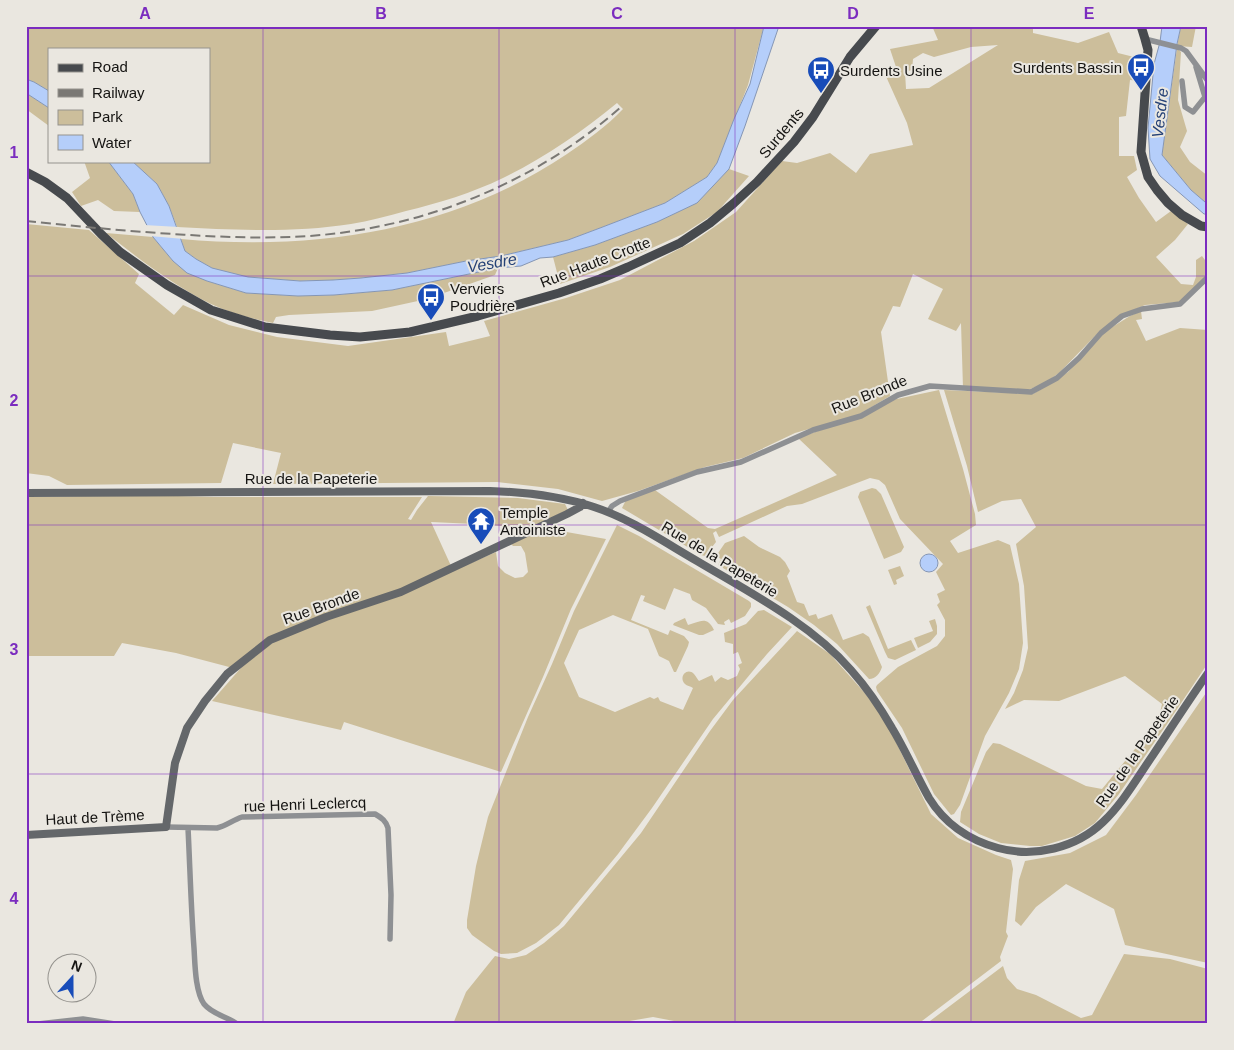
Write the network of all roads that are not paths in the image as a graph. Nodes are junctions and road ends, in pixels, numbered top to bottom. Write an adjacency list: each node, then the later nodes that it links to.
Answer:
1 (876, 26): 11 (main road, Surdents)
2 (1141, 26): 3 (main road)
3 (1146, 39): 5 (street); 12 (main road)
4 (1192, 47): 5 (street)
5 (1186, 51): 6 (street)
6 (1196, 67): 8 (street); 9 (street)
7 (1182, 81): 9 (street)
8 (1208, 82)
9 (1206, 97)
10 (26, 172): 11 (main road, Rue Haute Crotte)
11 (734, 203)
12 (1208, 227)
13 (1208, 277): 16 (street, Rue Bronde)
14 (26, 493): 15 (main road, Rue de la Papeterie)
15 (583, 503): 16 (main road, Rue de la Papeterie); 18 (main road, Rue Bronde)
16 (608, 512): 17 (main road, Rue de la Papeterie)
17 (1208, 673)
18 (166, 827): 19 (street, rue Henri Leclercq); 20 (main road, Haut de Trème)
19 (188, 828): 21 (street, rue Henri Leclercq); 24 (street)
20 (26, 835)
21 (390, 940)
22 (38, 1024): 23 (street)
23 (115, 1024)
24 (237, 1024)

